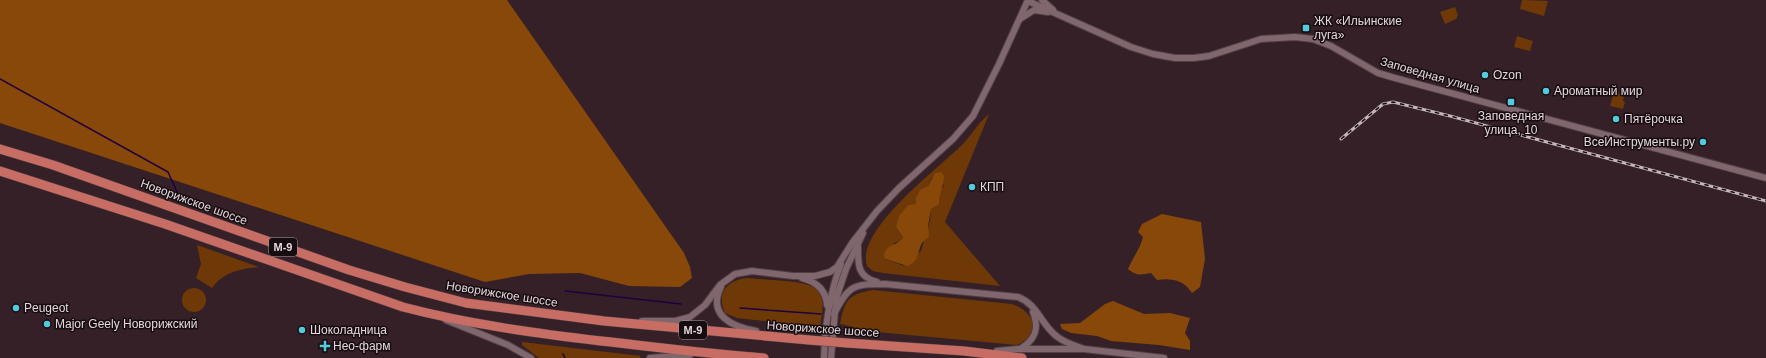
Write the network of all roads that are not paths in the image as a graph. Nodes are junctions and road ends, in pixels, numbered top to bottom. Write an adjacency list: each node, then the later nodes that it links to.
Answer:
1 (1028, 0): 3 (street, Заповедная улица); 4 (street)
2 (1042, 0): 3 (street)
3 (1059, 14): 4 (street); 7 (street, Заповедная улица)
4 (1018, 22): 8 (street)
5 (0, 149): 17 (highway, Новорижское шоссе / М-9)
6 (0, 171): 15 (highway, М-9)
7 (1766, 178)
8 (866, 227): 9 (street); 10 (street)
9 (858, 244): 13 (street); 16 (street)
10 (846, 253): 11 (street, М-9); 16 (street)
11 (793, 276): 12 (street, М-9); 16 (street, М-9)
12 (725, 280): 17 (street, М-9); 18 (street, М-9)
13 (885, 284): 14 (street); 16 (street)
14 (1018, 297): 19 (street); 21 (street)
15 (428, 313): 20 (highway, М-9); 22 (street, М-9)
16 (831, 313): 25 (street); 26 (street)
17 (604, 321): 18 (highway, Новорижское шоссе / М-9)
18 (781, 338): 21 (highway, Новорижское шоссе / М-9, bridge)
19 (1084, 349): 21 (street); 27 (street)
20 (711, 354): 23 (street, М-9); 24 (highway, М-9)
21 (1021, 354)
22 (531, 358)
23 (650, 358)
24 (764, 358)
25 (824, 358)
26 (832, 358)
27 (1164, 358)

